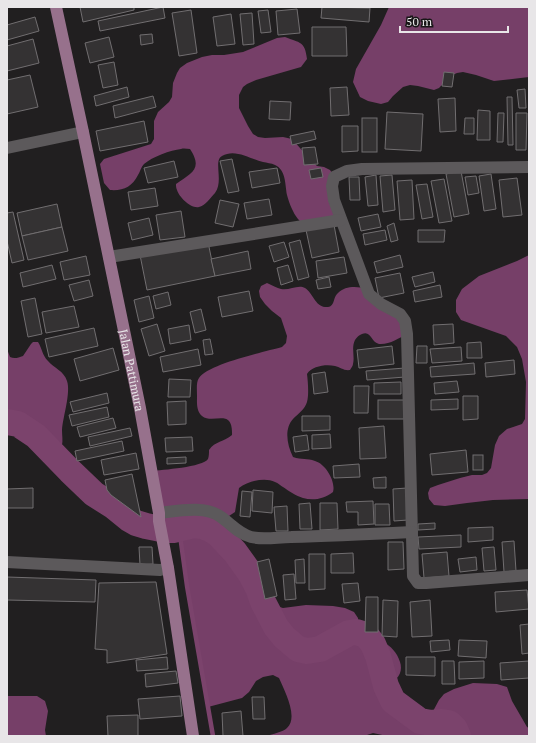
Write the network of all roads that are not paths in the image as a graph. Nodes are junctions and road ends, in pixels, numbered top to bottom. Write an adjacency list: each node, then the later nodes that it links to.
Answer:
1 (56, 7): 2 (main road, Jalan Pattimura)
2 (83, 132): 3 (street); 6 (main road, Jalan Pattimura)
3 (7, 148)
4 (529, 167): 5 (street)
5 (341, 220): 6 (street); 8 (street)
6 (109, 257): 7 (main road, Jalan Pattimura)
7 (159, 517): 8 (street); 10 (main road, Jalan Pattimura)
8 (412, 532): 11 (street)
9 (7, 562): 10 (street)
10 (168, 568): 12 (main road, Jalan Pattimura)
11 (529, 575)
12 (193, 736)

